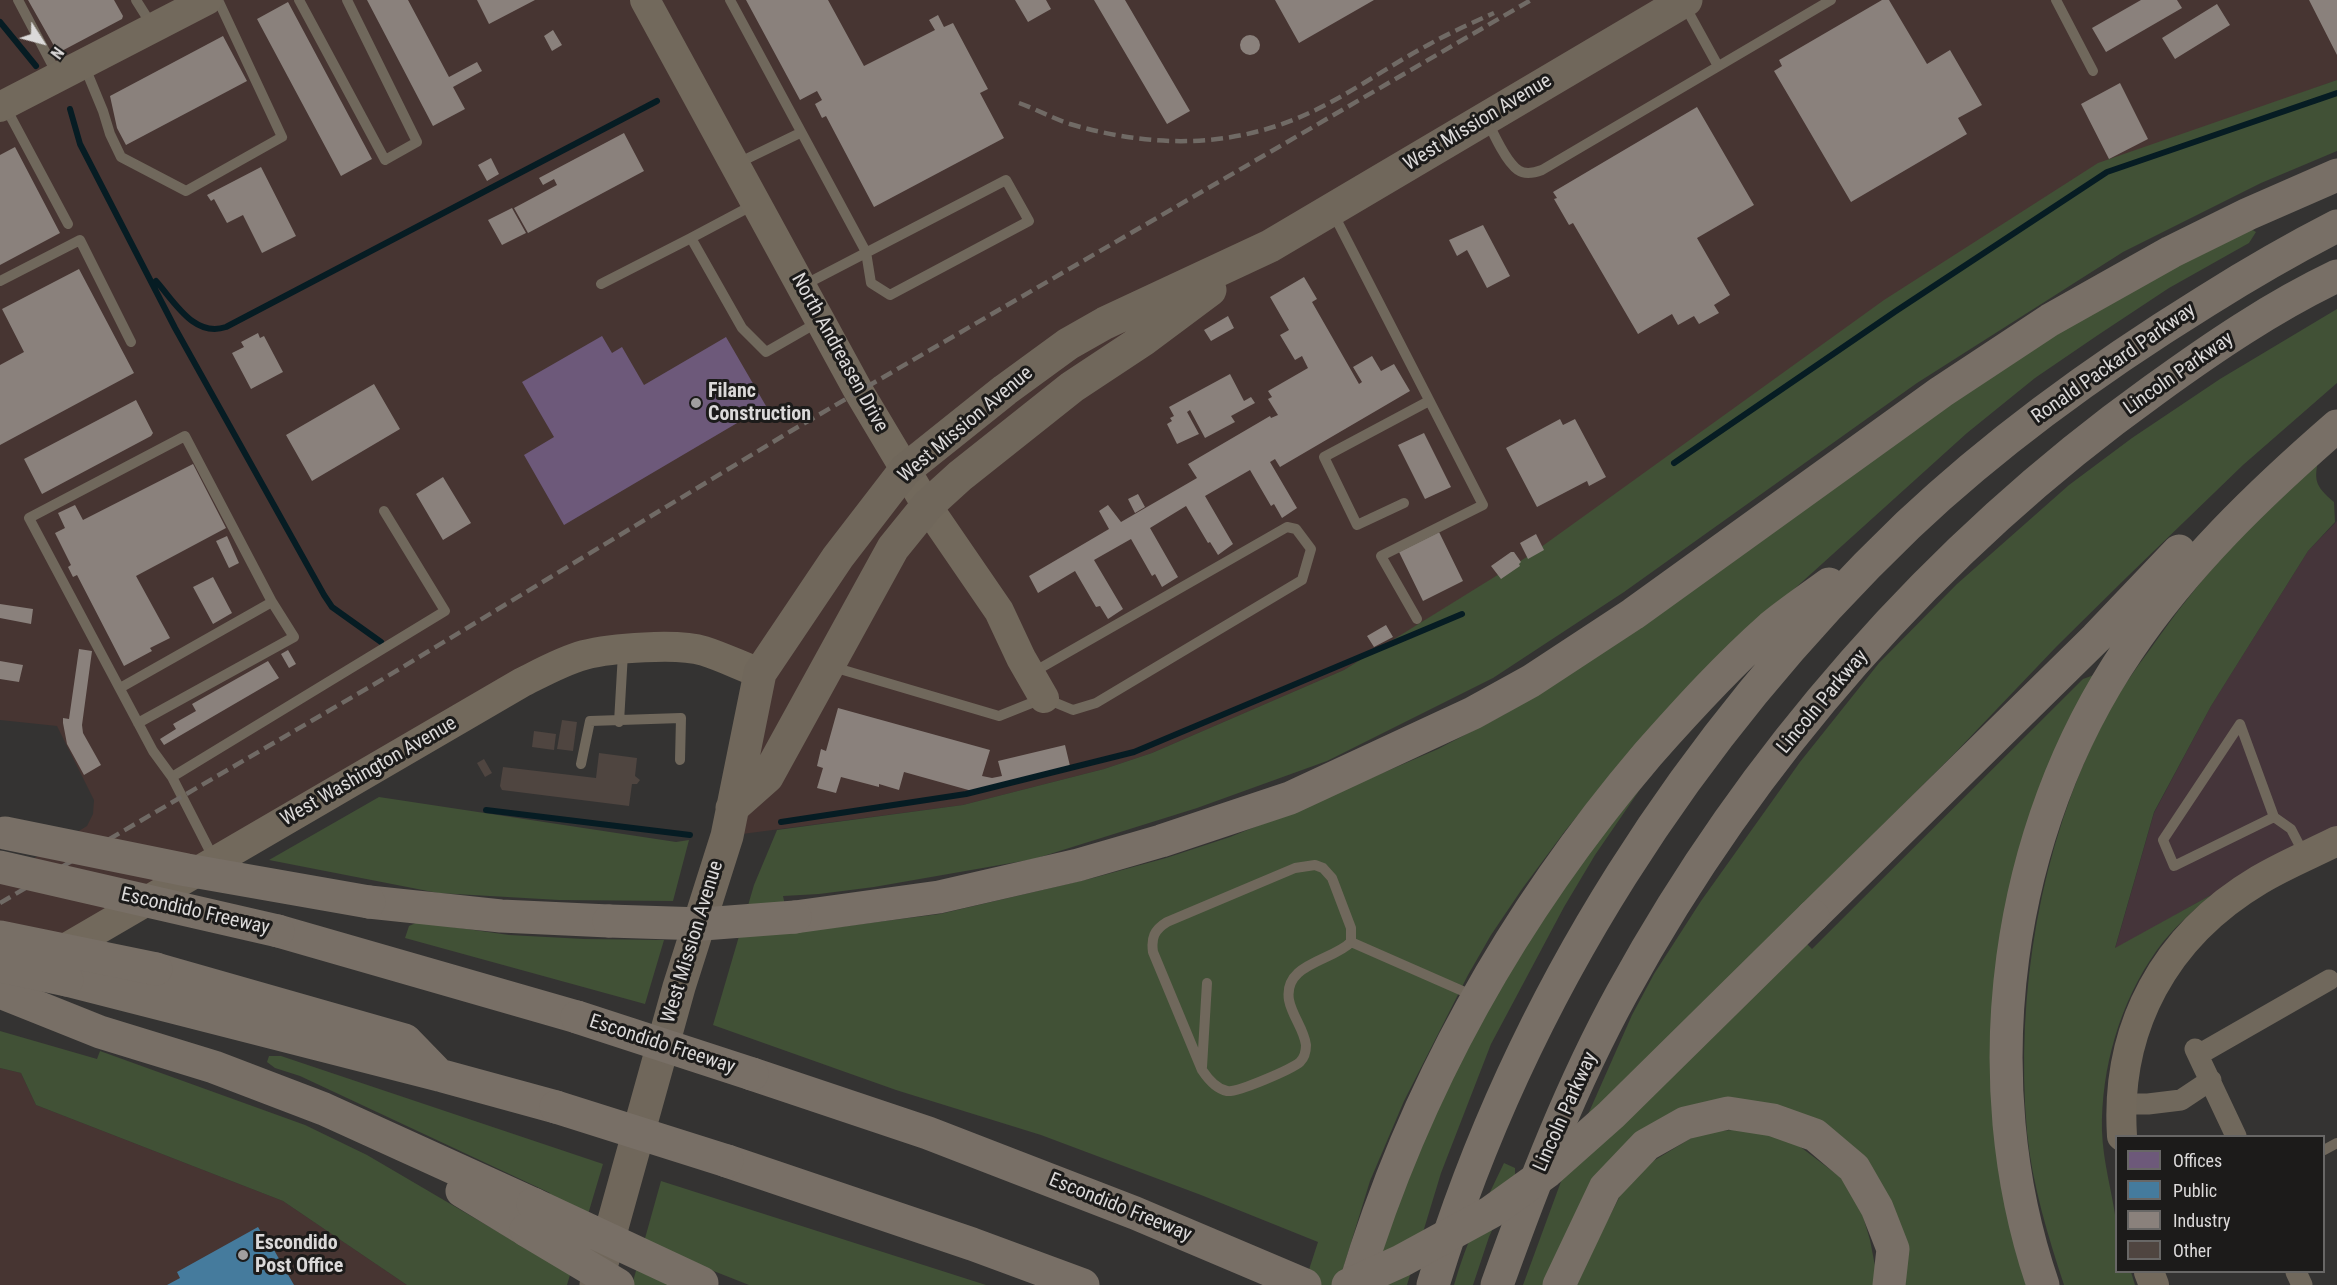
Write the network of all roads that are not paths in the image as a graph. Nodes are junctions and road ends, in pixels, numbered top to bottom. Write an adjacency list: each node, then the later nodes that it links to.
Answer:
1 (18, 0): 14 (lane)
2 (136, 0): 12 (lane)
3 (207, 0): 12 (street)
4 (218, 0): 14 (lane)
5 (299, 0): 6 (lane)
6 (347, 0)
7 (645, 0): 19 (street, North Andreasen Drive)
8 (730, 0): 18 (lane)
9 (1831, 0): 13 (lane)
10 (2056, 0): 15 (lane)
11 (1684, 1): 13 (lane); 17 (main road, West Mission Avenue)
12 (153, 28): 14 (street)
13 (1718, 66): 17 (lane)
14 (71, 70): 16 (street)
15 (2093, 71)
16 (1, 106): 23 (lane)
17 (1486, 118): 22 (main road, West Mission Avenue)
18 (800, 133): 19 (lane); 27 (lane)
19 (735, 165): 21 (street, North Andreasen Drive)
20 (2337, 175): 56 (highway, bridge)
21 (756, 204): 25 (lane); 31 (street, North Andreasen Drive)
22 (1331, 210): 26 (main road, West Mission Avenue); 34 (lane)
23 (68, 224)
24 (2337, 226): 41 (highway, Ronald Packard Parkway)
25 (691, 238): 30 (lane); 32 (lane)
26 (1270, 246): 37 (main road, West Mission Avenue); 39 (main road, West Mission Avenue)
27 (866, 252): 27 (lane); 31 (lane)
28 (2337, 276): 84 (highway, Lincoln Parkway)
29 (0, 281): 33 (lane)
30 (601, 284)
31 (801, 286): 32 (street, North Andreasen Drive)
32 (820, 321): 37 (street, North Andreasen Drive)
33 (131, 342)
34 (1429, 400): 38 (lane); 43 (lane)
35 (2337, 403): 81 (highway, bridge)
36 (2337, 426): 87 (highway)
37 (905, 471): 39 (street, North Andreasen Drive); 46 (main road, West Mission Avenue)
38 (1404, 503)
39 (927, 506): 45 (main road, West Mission Avenue); 47 (street, North Andreasen Drive)
40 (384, 511): 53 (lane)
41 (1908, 526): 68 (highway); 83 (highway)
42 (272, 602): 48 (lane); 48 (lane); 50 (lane)
43 (1417, 619)
44 (623, 649): 46 (street, West Washington Avenue); 49 (lane); 59 (street, West Washington Avenue)
45 (828, 665): 47 (lane); 54 (main road, West Mission Avenue)
46 (760, 673): 54 (main road, West Mission Avenue)
47 (1037, 686): 47 (lane)
48 (120, 688): 50 (lane)
49 (619, 722): 51 (lane); 52 (lane)
50 (138, 723): 53 (lane)
51 (680, 760)
52 (581, 764)
53 (172, 777): 59 (lane)
54 (732, 808): 78 (main road, West Mission Avenue)
55 (2274, 817): 55 (lane); 58 (lane)
56 (3, 832)
57 (2337, 841): 58 (street)
58 (2306, 857): 72 (street)
59 (215, 861): 66 (street, West Washington Avenue)
60 (0, 867): 77 (highway, Escondido Freeway, bridge)
61 (0, 937): 70 (highway, bridge)
62 (1351, 942): 68 (lane); 69 (lane); 69 (lane)
63 (0, 966): 70 (highway, bridge)
64 (2329, 980): 71 (street)
65 (1207, 983): 69 (lane)
66 (0, 986)
67 (0, 992): 75 (highway)
68 (1477, 997): 82 (highway)
69 (1202, 1070)
70 (439, 1075): 80 (highway, bridge)
71 (2211, 1080): 72 (street); 74 (street)
72 (2120, 1104): 73 (street)
73 (2122, 1135)
74 (2235, 1135)
75 (530, 1217): 76 (highway, bridge); 79 (highway, bridge)
76 (705, 1284)
77 (1303, 1284)
78 (596, 1285)
79 (618, 1285)
80 (1083, 1285)
81 (1348, 1285)
82 (1355, 1285)
83 (1433, 1285)
84 (1497, 1285)
85 (1559, 1285): 86 (highway)
86 (1889, 1285)
87 (2043, 1285)

